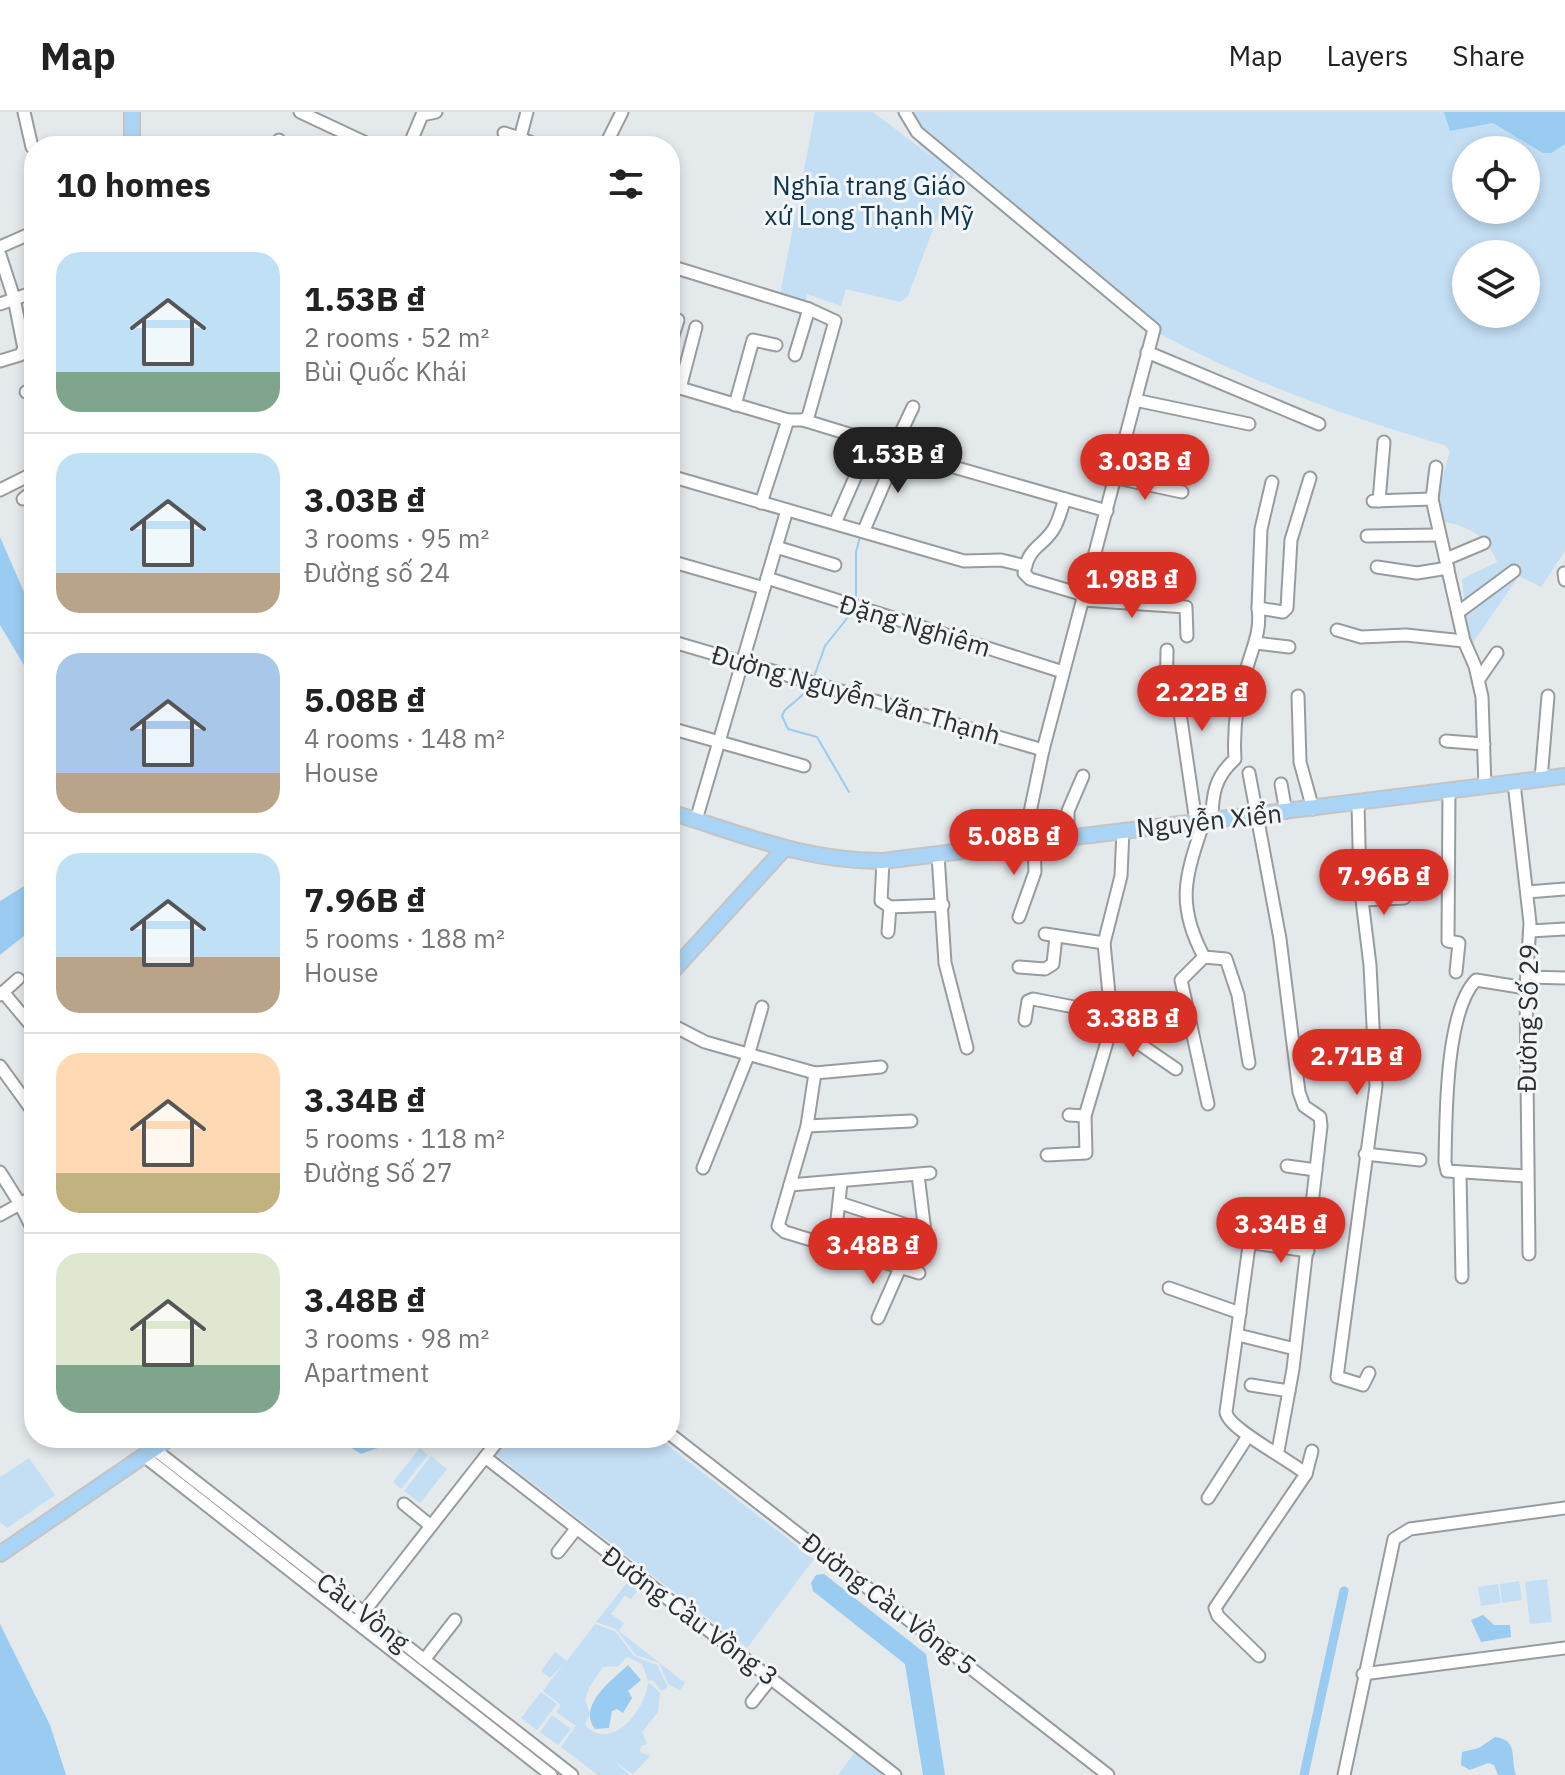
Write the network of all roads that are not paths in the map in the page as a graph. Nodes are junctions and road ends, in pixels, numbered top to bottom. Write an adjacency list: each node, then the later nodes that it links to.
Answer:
1 (24, 112): 9 (street)
2 (132, 112): 10 (main road)
3 (300, 112): 11 (street)
4 (436, 112): 12 (street)
5 (527, 112): 14 (street)
6 (622, 112): 15 (street)
7 (905, 112): 26 (street)
8 (504, 133): 13 (street)
9 (29, 136)
10 (132, 136)
11 (351, 136)
12 (413, 136)
13 (514, 136)
14 (521, 136)
15 (610, 136)
16 (24, 236): 17 (street)
17 (0, 247)
18 (0, 255): 21 (street)
19 (680, 269): 23 (street)
20 (24, 295): 21 (street)
21 (14, 298): 22 (street); 28 (street)
22 (0, 304)
23 (809, 309): 27 (street); 35 (street)
24 (696, 327): 29 (street)
25 (776, 345): 32 (street)
26 (1147, 352): 31 (street); 37 (street)
27 (795, 355)
28 (0, 361)
29 (680, 373)
30 (680, 388): 32 (street)
31 (1135, 400): 36 (street); 43 (street)
32 (735, 405): 34 (street)
33 (913, 407): 39 (street)
34 (788, 420): 35 (street); 51 (street)
35 (803, 420): 40 (street)
36 (1249, 424)
37 (1319, 424)
38 (1384, 442): 50 (street)
39 (896, 450): 49 (street); 54 (street); 55 (street)
40 (852, 451)
41 (1436, 467): 50 (street)
42 (24, 478): 47 (street)
43 (1117, 478): 48 (street); 53 (street)
44 (1310, 478): 68 (street)
45 (680, 479): 51 (street)
46 (1272, 482): 68 (street)
47 (0, 490)
48 (1182, 492)
49 (1065, 499): 53 (street); 63 (street)
50 (1432, 499): 56 (street)
51 (761, 503): 52 (street)
52 (787, 510): 54 (street); 59 (street)
53 (1107, 511): 67 (street)
54 (836, 521): 55 (street)
55 (864, 530): 63 (street)
56 (1438, 535): 57 (street); 61 (street)
57 (1367, 536)
58 (1484, 543): 61 (street)
59 (776, 547): 62 (street); 66 (street)
60 (680, 563): 66 (street, Đặng Nghiêm)
61 (1447, 564): 64 (street); 69 (street)
62 (835, 565)
63 (1026, 566): 67 (street)
64 (1377, 567)
65 (1514, 571): 69 (street)
66 (766, 583): 78 (street); 79 (street, Đặng Nghiêm)
67 (1084, 597): 71 (street); 79 (street)
68 (1258, 608): 73 (street)
69 (1460, 611): 72 (street)
70 (1337, 630): 72 (street)
71 (1187, 636)
72 (1464, 641): 80 (street)
73 (1256, 643): 75 (street); 105 (street)
74 (680, 644): 78 (street, Đường Nguyễn Văn Thạnh)
75 (1289, 647)
76 (1167, 650): 84 (street)
77 (1497, 653): 80 (street)
78 (744, 662): 86 (street); 89 (street, Đường Nguyễn Văn Thạnh)
79 (1063, 672): 89 (street)
80 (1479, 680): 88 (street)
81 (1181, 686): 84 (street)
82 (1298, 696): 100 (street)
83 (1548, 696): 94 (street)
84 (1178, 710): 105 (street)
85 (680, 730): 86 (street)
86 (721, 740): 90 (street); 104 (street)
87 (1446, 741): 88 (street)
88 (1484, 744): 97 (street)
89 (1043, 750): 108 (street)
90 (804, 766)
91 (1249, 773): 103 (street)
92 (1083, 776): 107 (street)
93 (1565, 776): 94 (main road, Nguyễn Xiển)
94 (1541, 779): 95 (main road, Nguyễn Xiển)
95 (1514, 783): 97 (main road, Nguyễn Xiển); 113 (street, Đường Số 29)
96 (1281, 784): 101 (street)
97 (1485, 787): 98 (main road, Nguyễn Xiển)
98 (1449, 792): 99 (main road, Nguyễn Xiển); 126 (street)
99 (1358, 804): 100 (main road, Nguyễn Xiển); 115 (street)
100 (1313, 809): 101 (main road, Nguyễn Xiển)
101 (1286, 812): 103 (main road, Nguyễn Xiển)
102 (680, 815): 104 (main road, Nguyễn Xiển)
103 (1257, 816): 105 (main road, Nguyễn Xiển); 154 (street)
104 (696, 820): 109 (main road, Nguyễn Xiển)
105 (1204, 821): 106 (main road, Nguyễn Xiển); 123 (street)
106 (1123, 830): 107 (main road, Nguyễn Xiển); 122 (street)
107 (1068, 837): 108 (main road, Nguyễn Xiển)
108 (1029, 841): 110 (main road, Nguyễn Xiển); 118 (street)
109 (784, 849): 111 (main road, Nguyễn Xiển); 124 (main road)
110 (938, 855): 111 (main road, Nguyễn Xiển); 116 (street)
111 (883, 861): 117 (street)
112 (1565, 889): 113 (street)
113 (1527, 892): 120 (street, Đường Số 29)
114 (1404, 898): 115 (street)
115 (1362, 900): 149 (street)
116 (943, 905): 117 (street); 136 (street)
117 (890, 907): 121 (street)
118 (1019, 917)
119 (1565, 929): 120 (street)
120 (1530, 931): 129 (street, Đường Số 29)
121 (888, 932)
122 (1104, 943): 125 (street); 133 (street)
123 (1204, 957): 138 (street); 144 (street)
124 (680, 963)
125 (1019, 967)
126 (1456, 972)
127 (1565, 978): 129 (street)
128 (18, 979): 130 (street)
129 (1527, 982): 156 (street); 157 (street, Đường Số 29)
130 (2, 994): 132 (street)
131 (762, 1007): 137 (street)
132 (24, 1018)
133 (1111, 1019): 134 (street); 141 (street); 146 (street)
134 (1025, 1020)
135 (680, 1029): 137 (street)
136 (967, 1048)
137 (748, 1056): 142 (street); 153 (street)
138 (1249, 1063)
139 (0, 1066): 143 (street)
140 (881, 1067): 142 (street)
141 (1176, 1069)
142 (815, 1073): 148 (street)
143 (24, 1097)
144 (1208, 1104)
145 (1069, 1115): 146 (street)
146 (1085, 1116): 150 (street)
147 (911, 1121): 148 (street)
148 (807, 1126): 159 (street)
149 (1365, 1154): 151 (street); 178 (street)
150 (1047, 1155)
151 (1420, 1160)
152 (1287, 1166): 154 (street)
153 (703, 1168)
154 (1316, 1170): 168 (street)
155 (0, 1172): 162 (street)
156 (1460, 1174): 157 (street); 172 (street)
157 (1526, 1176): 169 (street, Đường Số 29)
158 (841, 1183): 159 (street); 161 (street); 166 (street)
159 (790, 1185): 170 (street)
160 (24, 1202): 162 (street)
161 (840, 1203): 165 (street); 166 (street)
162 (20, 1204): 163 (street); 164 (street)
163 (24, 1212)
164 (0, 1215)
165 (837, 1219)
166 (925, 1231): 167 (street)
167 (927, 1248)
168 (1308, 1251): 174 (street); 177 (street)
169 (1529, 1254)
170 (900, 1268): 171 (street); 175 (street)
171 (919, 1273)
172 (1462, 1277)
173 (1169, 1288): 174 (street)
174 (1240, 1313): 176 (street)
175 (878, 1318)
176 (1238, 1335): 177 (street); 181 (street)
177 (1295, 1349): 180 (street)
178 (1369, 1373)
179 (1251, 1385): 180 (street)
180 (1289, 1391): 185 (street)
181 (1248, 1436): 185 (street); 190 (street)
182 (680, 1442): 208 (street, Đường Cầu Vồng 5)
183 (155, 1448): 187 (main road)
184 (492, 1448): 188 (street)
185 (1278, 1451): 189 (street)
186 (1312, 1451): 189 (street)
187 (149, 1452): 196 (main road); 197 (street, Cầu Vồng)
188 (485, 1457): 193 (street); 194 (street, Đường Cầu Vồng 3)
189 (1306, 1474): 200 (street)
190 (1208, 1498)
191 (404, 1504): 193 (street)
192 (1565, 1508): 202 (street)
193 (431, 1526): 197 (street)
194 (576, 1529): 195 (street); 203 (street, Đường Cầu Vồng 3)
195 (558, 1552)
196 (0, 1554)
197 (360, 1617): 201 (street, Cầu Vồng); 205 (street, Cầu Vồng)
198 (455, 1620): 201 (street)
199 (1565, 1648): 202 (street)
200 (1259, 1656)
201 (424, 1660): 206 (street, Cầu Vồng)
202 (1363, 1674): 209 (street)
203 (771, 1678): 204 (street); 207 (street, Đường Cầu Vồng 3)
204 (752, 1702)
205 (551, 1775)
206 (572, 1775)
207 (895, 1775)
208 (1108, 1775)
209 (1344, 1775)

